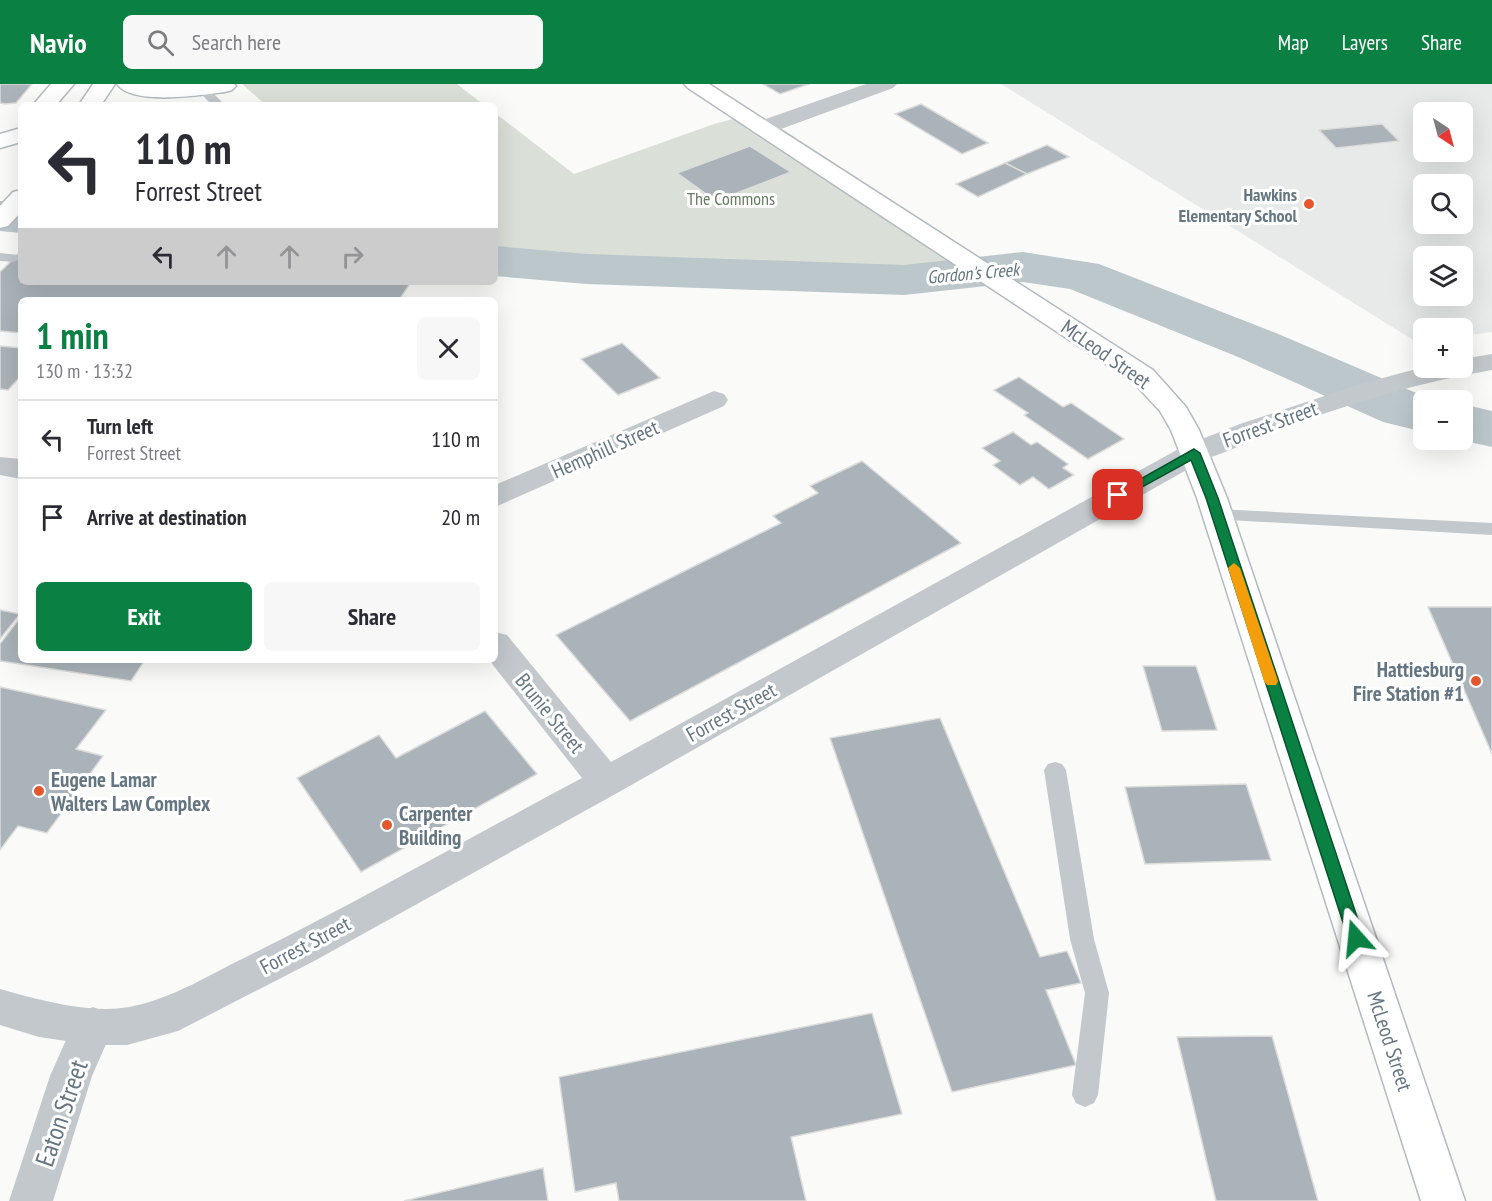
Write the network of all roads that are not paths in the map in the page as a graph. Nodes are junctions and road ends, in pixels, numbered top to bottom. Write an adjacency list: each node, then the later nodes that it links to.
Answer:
1 (63, 84): 7 (main road)
2 (104, 84): 8 (main road)
3 (128, 84): 6 (main road)
4 (695, 84): 10 (main road, McLeod Street)
5 (886, 84): 10 (street)
6 (221, 92): 9 (main road)
7 (47, 102)
8 (92, 102)
9 (172, 102)
10 (762, 128): 21 (main road, McLeod Street)
11 (18, 136): 12 (main road)
12 (0, 141)
13 (0, 150): 14 (main road)
14 (18, 153)
15 (18, 201): 16 (main road)
16 (0, 222)
17 (1492, 362): 18 (street, Forrest Street)
18 (1473, 365)
19 (1413, 377): 21 (street, Forrest Street)
20 (714, 400): 24 (street, Hemphill Street)
21 (1194, 453): 25 (main road, McLeod Street); 29 (street, Forrest Street)
22 (0, 466): 23 (street)
23 (18, 469)
24 (498, 496)
25 (1217, 515): 26 (lane); 34 (main road, McLeod Street)
26 (1492, 529)
27 (498, 648): 29 (street, Brunie Street)
28 (1055, 770): 32 (lane)
29 (606, 782): 31 (street, Forrest Street)
30 (0, 1008): 31 (street, Forrest Street)
31 (93, 1026): 33 (street, Eaton Street)
32 (1085, 1095)
33 (31, 1201)
34 (1443, 1201)

